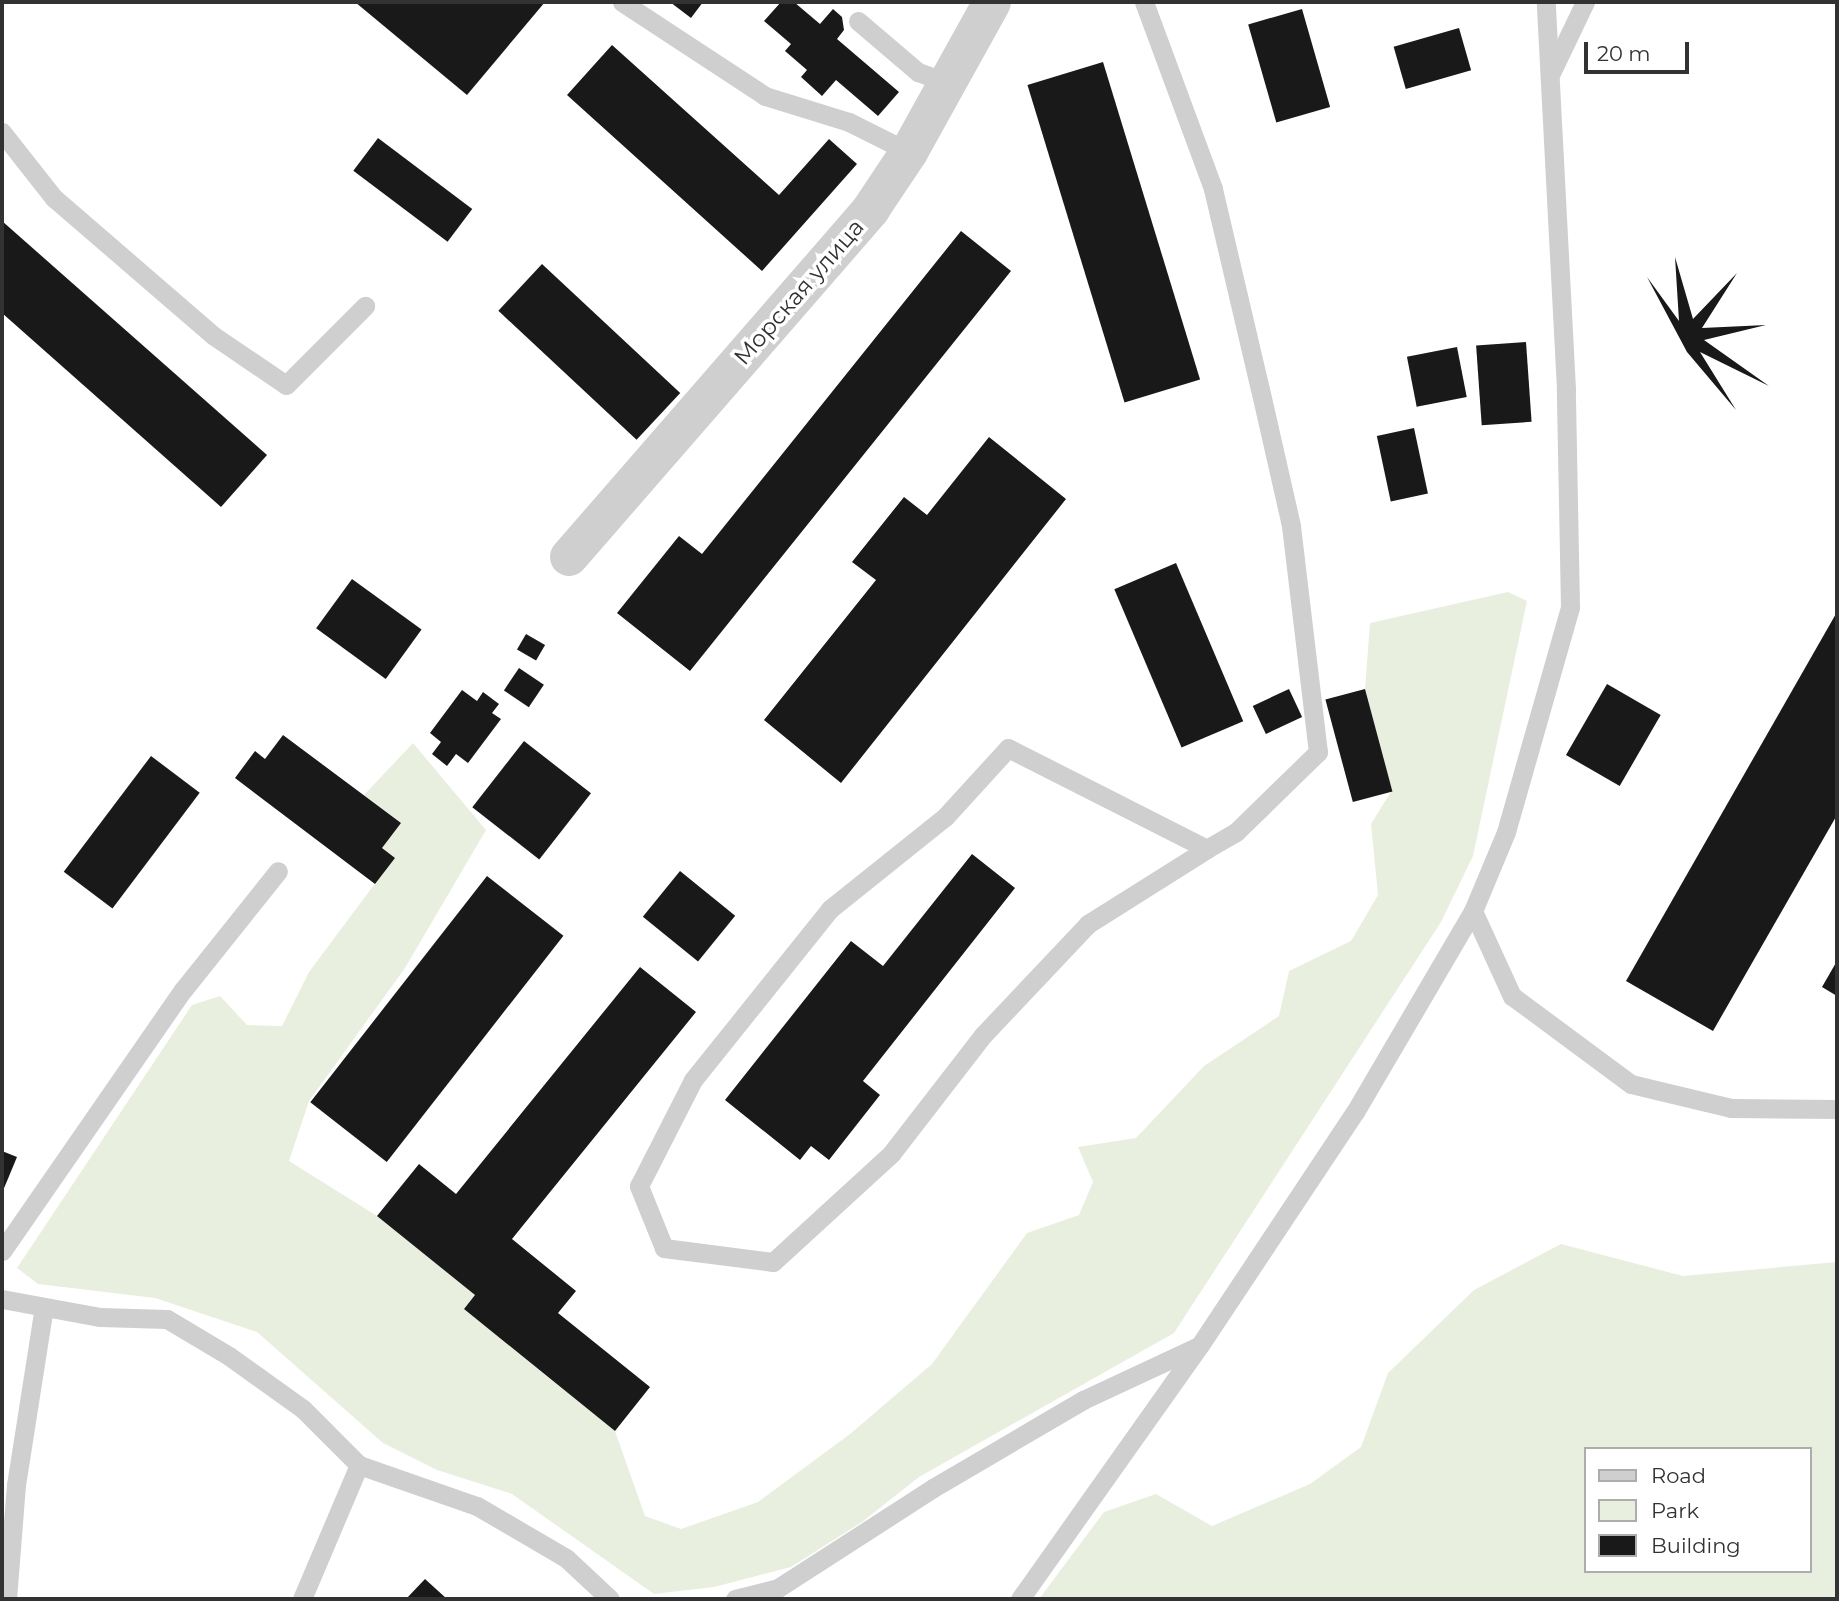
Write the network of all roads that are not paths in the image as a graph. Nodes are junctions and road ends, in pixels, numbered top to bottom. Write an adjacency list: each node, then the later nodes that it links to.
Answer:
1 (622, 2): 10 (lane)
2 (992, 2): 8 (street, Морская улица)
3 (1144, 2): 13 (lane)
4 (1546, 2): 7 (lane)
5 (1585, 2): 7 (lane)
6 (858, 21): 8 (lane)
7 (1550, 75): 15 (lane)
8 (946, 82): 10 (street, Морская улица)
9 (2, 132): 11 (lane)
10 (909, 152): 12 (street, Морская улица)
11 (365, 306)
12 (569, 556)
13 (1207, 849): 13 (lane)
14 (278, 872): 17 (lane)
15 (1473, 911): 16 (lane); 20 (lane)
16 (1837, 1109)
17 (2, 1251)
18 (2, 1299): 19 (lane)
19 (44, 1307): 21 (lane); 22 (lane)
20 (1200, 1345): 25 (lane); 26 (lane)
21 (359, 1465): 23 (lane); 24 (lane)
22 (6, 1599)
23 (302, 1599)
24 (610, 1599)
25 (736, 1599)
26 (1020, 1599)

